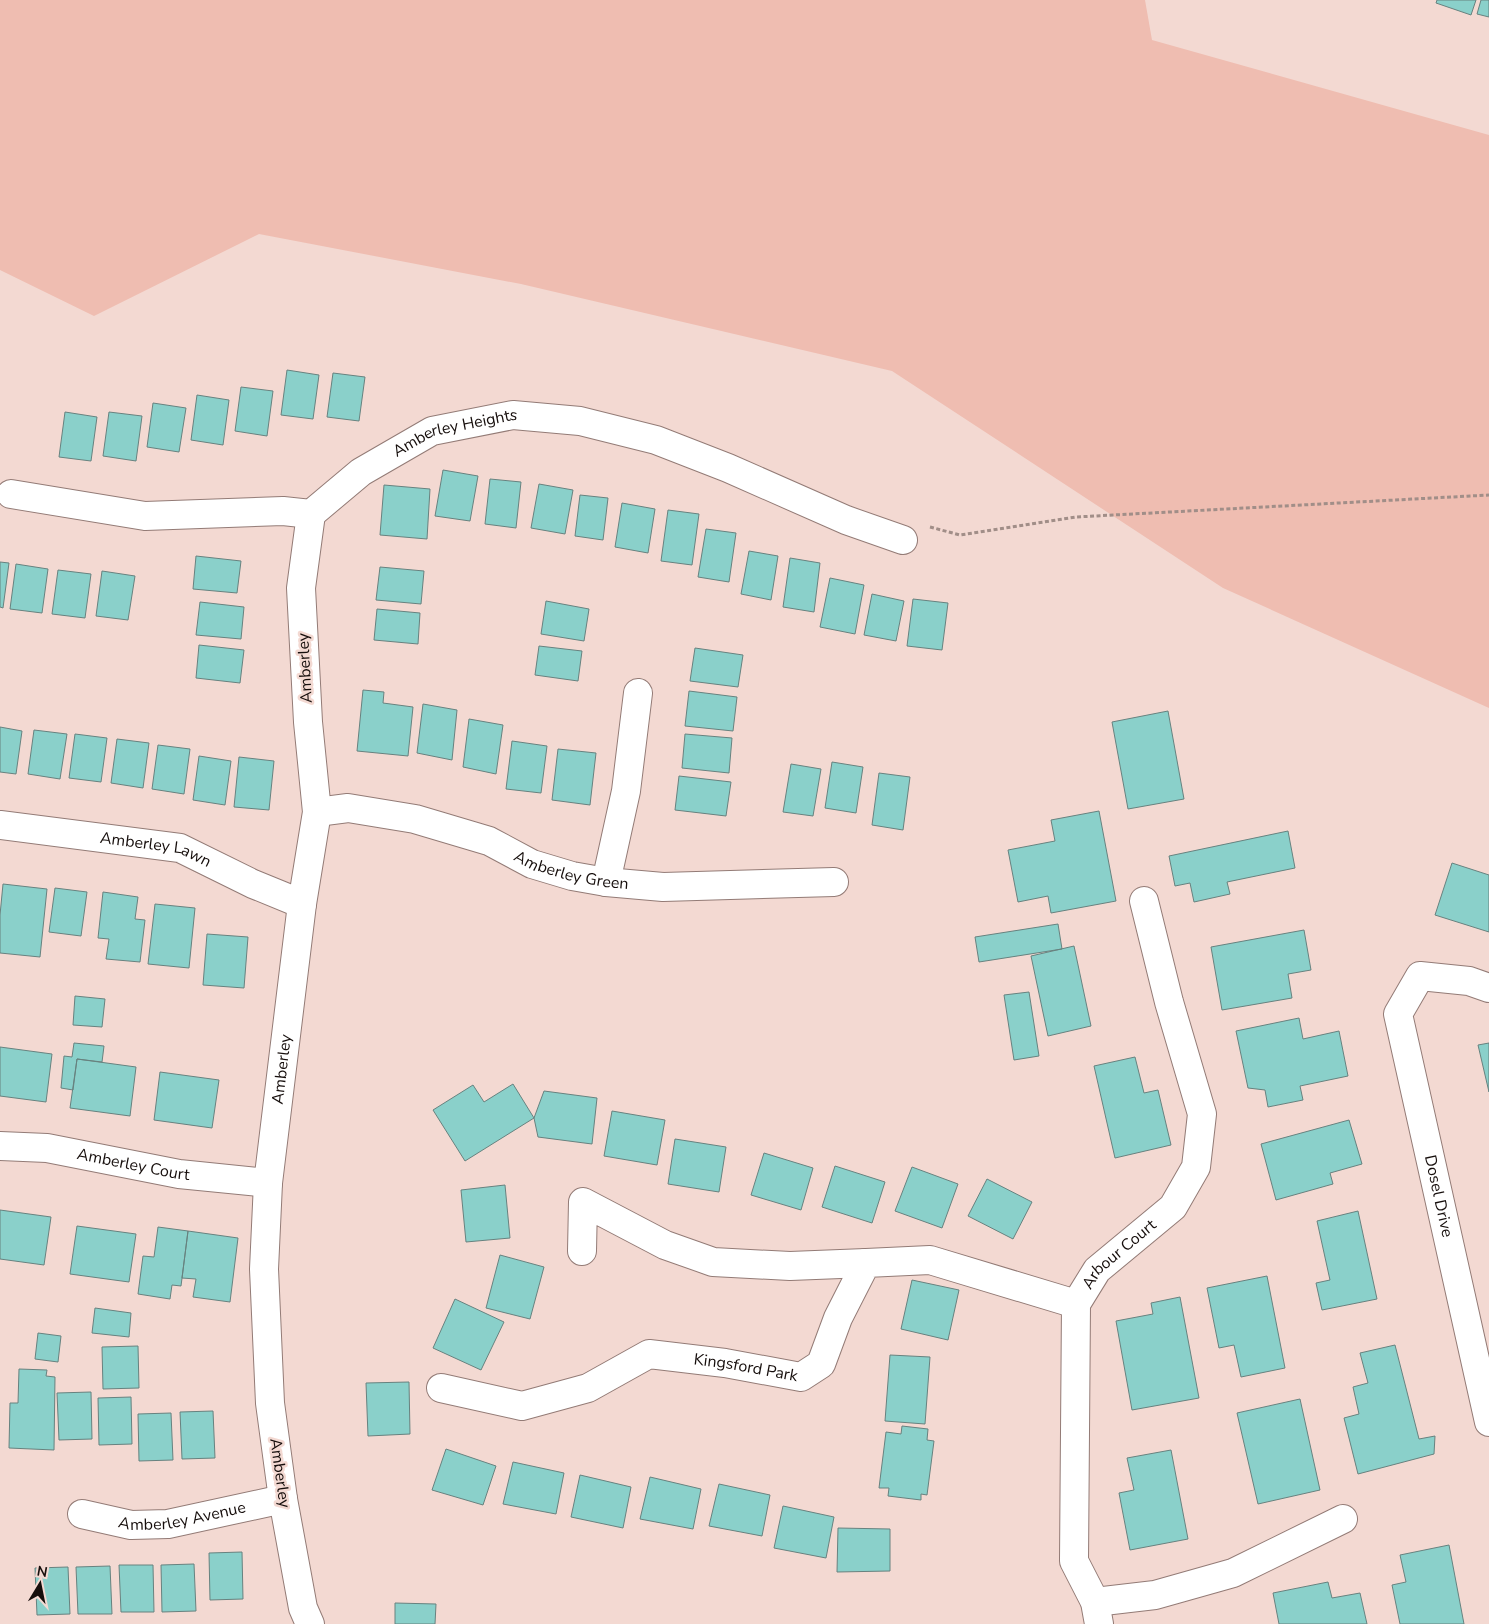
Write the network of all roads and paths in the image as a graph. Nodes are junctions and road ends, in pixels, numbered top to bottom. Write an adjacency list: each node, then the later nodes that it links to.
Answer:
1 (11, 494): 3 (street)
2 (1489, 494): 4 (path)
3 (311, 514): 4 (street, Amberley Heights); 6 (street, Amberley)
4 (903, 540)
5 (638, 693): 8 (street)
6 (317, 812): 8 (street, Amberley Green); 11 (street, Amberley)
7 (0, 825): 11 (street, Amberley Lawn)
8 (606, 882): 9 (street, Amberley Green)
9 (834, 882)
10 (1144, 901): 17 (street, Arbour Court)
11 (302, 904): 14 (street, Amberley)
12 (1489, 988): 19 (street, Dosel Drive)
13 (0, 1146): 14 (street, Amberley Court)
14 (268, 1183): 20 (street, Amberley)
15 (582, 1251): 16 (street)
16 (866, 1263): 17 (street); 18 (street, Kingsford Park)
17 (1076, 1304): 23 (street, Arbour Court)
18 (441, 1388)
19 (1489, 1422)
20 (283, 1499): 21 (street, Amberley Avenue); 24 (street, Amberley)
21 (82, 1514)
22 (1343, 1519): 23 (street)
23 (1097, 1613)
24 (310, 1624)

